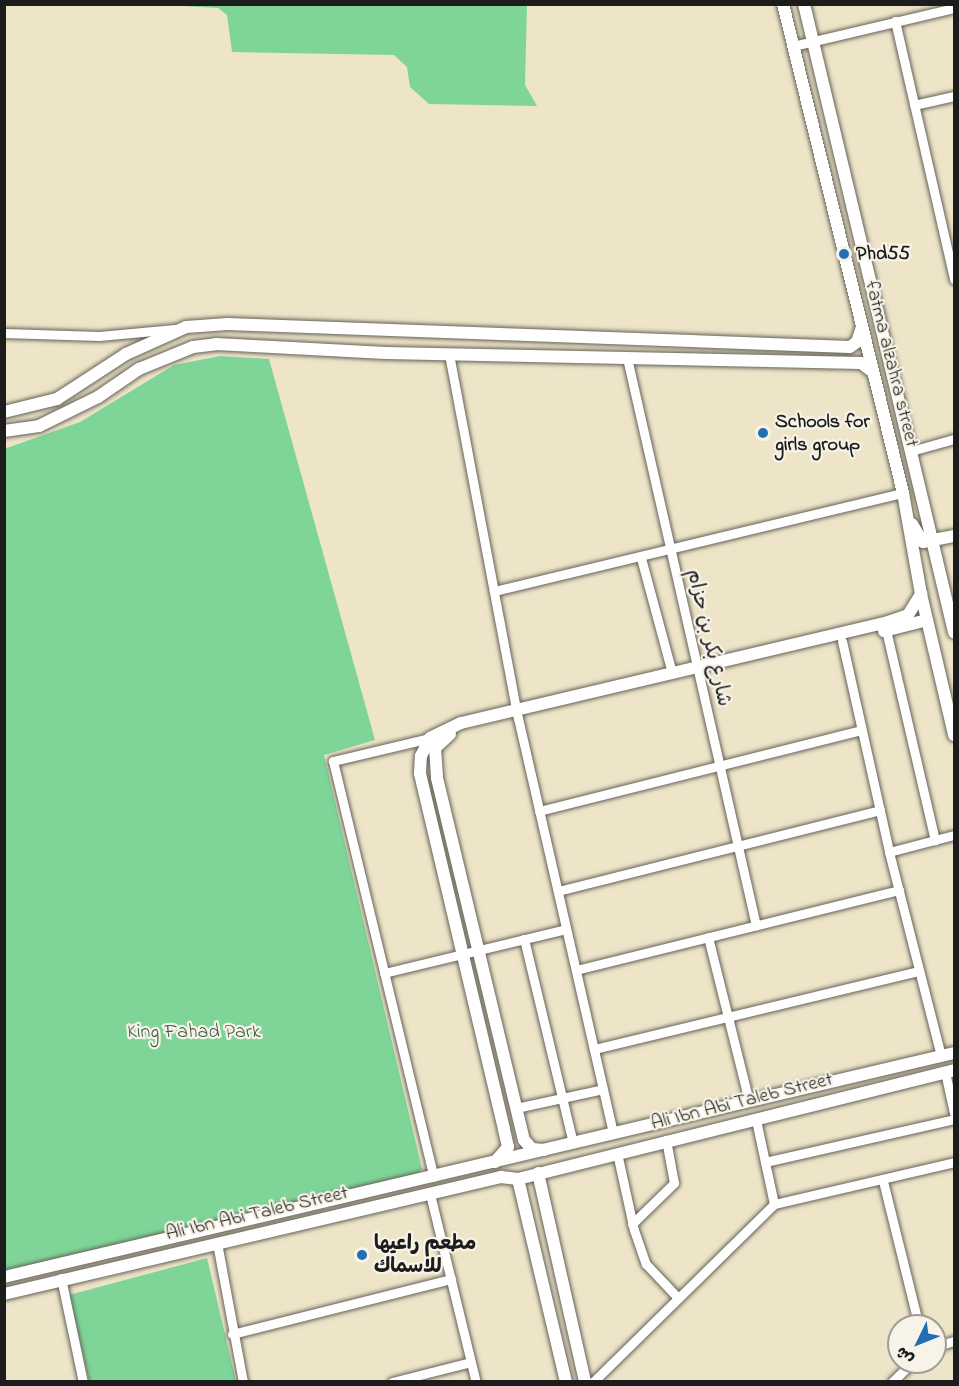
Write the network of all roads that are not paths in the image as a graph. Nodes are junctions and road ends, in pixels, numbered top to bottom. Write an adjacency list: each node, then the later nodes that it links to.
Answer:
1 (783, 4): 6 (street, fatma alzahra street)
2 (804, 4): 5 (street)
3 (954, 8): 4 (street)
4 (895, 21): 5 (street); 8 (street)
5 (813, 40): 6 (street); 21 (street)
6 (793, 46): 11 (street, fatma alzahra street)
7 (954, 96): 8 (street)
8 (914, 105): 9 (street)
9 (954, 279)
10 (186, 327): 11 (street); 12 (street); 16 (street)
11 (862, 327): 15 (street, fatma alzahra street)
12 (4, 333)
13 (449, 354): 14 (street); 17 (street); 28 (street)
14 (627, 358): 15 (street); 26 (street, شارع بكر بن حزام)
15 (873, 372): 22 (street, fatma alzahra street)
16 (4, 410)
17 (39, 426): 18 (street); 19 (street)
18 (4, 431)
19 (4, 438)
20 (954, 439): 21 (street)
21 (911, 451): 25 (street)
22 (903, 494): 23 (street, fatma alzahra street); 26 (street)
23 (908, 518): 25 (street); 29 (street, fatma alzahra street)
24 (954, 536): 25 (street)
25 (932, 542): 31 (street)
26 (670, 551): 27 (street); 34 (street, شارع بكر بن حزام)
27 (641, 558): 28 (street); 35 (street)
28 (494, 591): 36 (street)
29 (921, 594): 30 (street, fatma alzahra street); 34 (street)
30 (927, 620): 32 (street); 38 (street, fatma alzahra street)
31 (954, 629)
32 (886, 630): 33 (street); 44 (street)
33 (842, 641): 34 (street); 37 (street)
34 (696, 671): 35 (street); 36 (street); 40 (street, شارع بكر بن حزام)
35 (672, 673): 36 (street)
36 (518, 714): 39 (street); 42 (street); 53 (street)
37 (861, 730): 40 (street); 41 (street)
38 (954, 735)
39 (430, 738): 54 (street); 57 (street)
40 (718, 766): 42 (street); 45 (street, شارع بكر بن حزام)
41 (880, 810): 45 (street); 46 (street)
42 (539, 811): 48 (street)
43 (954, 835): 44 (street)
44 (934, 840): 46 (street)
45 (737, 848): 48 (street); 49 (street, شارع بكر بن حزام)
46 (889, 852): 47 (street)
47 (899, 890): 49 (street); 56 (street)
48 (558, 891): 50 (street)
49 (756, 926): 51 (street)
50 (566, 929): 52 (street); 55 (street)
51 (708, 937): 55 (street); 58 (street)
52 (524, 939): 53 (street); 64 (street)
53 (478, 950): 54 (street); 66 (street)
54 (462, 953): 57 (street); 77 (street)
55 (576, 970): 59 (street)
56 (919, 971): 58 (street); 61 (street)
57 (384, 973): 79 (street)
58 (727, 1017): 59 (street); 65 (street)
59 (594, 1049): 63 (street)
60 (954, 1053): 61 (street, Ali Ibn Abi Taleb Street)
61 (941, 1056): 65 (street, Ali Ibn Abi Taleb Street)
62 (950, 1071): 67 (street); 69 (street, Ali Ibn Abi Taleb Street)
63 (603, 1089): 64 (street); 70 (street)
64 (561, 1099): 66 (street); 72 (street)
65 (749, 1101): 70 (street, Ali Ibn Abi Taleb Street)
66 (516, 1108): 73 (street)
67 (954, 1113)
68 (954, 1119): 75 (street)
69 (756, 1120): 71 (street, Ali Ibn Abi Taleb Street); 75 (street)
70 (613, 1134): 72 (street, Ali Ibn Abi Taleb Street)
71 (666, 1140): 74 (street, Ali Ibn Abi Taleb Street); 84 (street)
72 (573, 1143): 73 (street, Ali Ibn Abi Taleb Street)
73 (545, 1150): 77 (street, Ali Ibn Abi Taleb Street)
74 (617, 1153): 78 (street, Ali Ibn Abi Taleb Street); 84 (street)
75 (765, 1162): 83 (street)
76 (954, 1162): 81 (street)
77 (493, 1164): 79 (street, Ali Ibn Abi Taleb Street)
78 (538, 1173): 80 (street, Ali Ibn Abi Taleb Street); 99 (street)
79 (434, 1177): 86 (street, Ali Ibn Abi Taleb Street)
80 (518, 1179): 82 (street, Ali Ibn Abi Taleb Street); 98 (street)
81 (883, 1181): 83 (street); 91 (street)
82 (430, 1194): 85 (street, Ali Ibn Abi Taleb Street); 88 (street)
83 (774, 1204): 90 (street)
84 (632, 1224): 90 (street)
85 (217, 1243): 87 (street, Ali Ibn Abi Taleb Street); 92 (street)
86 (7, 1277)
87 (61, 1278): 89 (street, Ali Ibn Abi Taleb Street); 94 (street)
88 (451, 1279): 92 (street); 93 (street)
89 (9, 1292)
90 (678, 1298): 100 (street)
91 (916, 1314)
92 (232, 1334): 95 (street)
93 (471, 1362): 96 (street); 97 (street)
94 (83, 1382)
95 (243, 1382)
96 (392, 1382)
97 (476, 1382)
98 (566, 1382)
99 (585, 1382)
100 (593, 1382)

